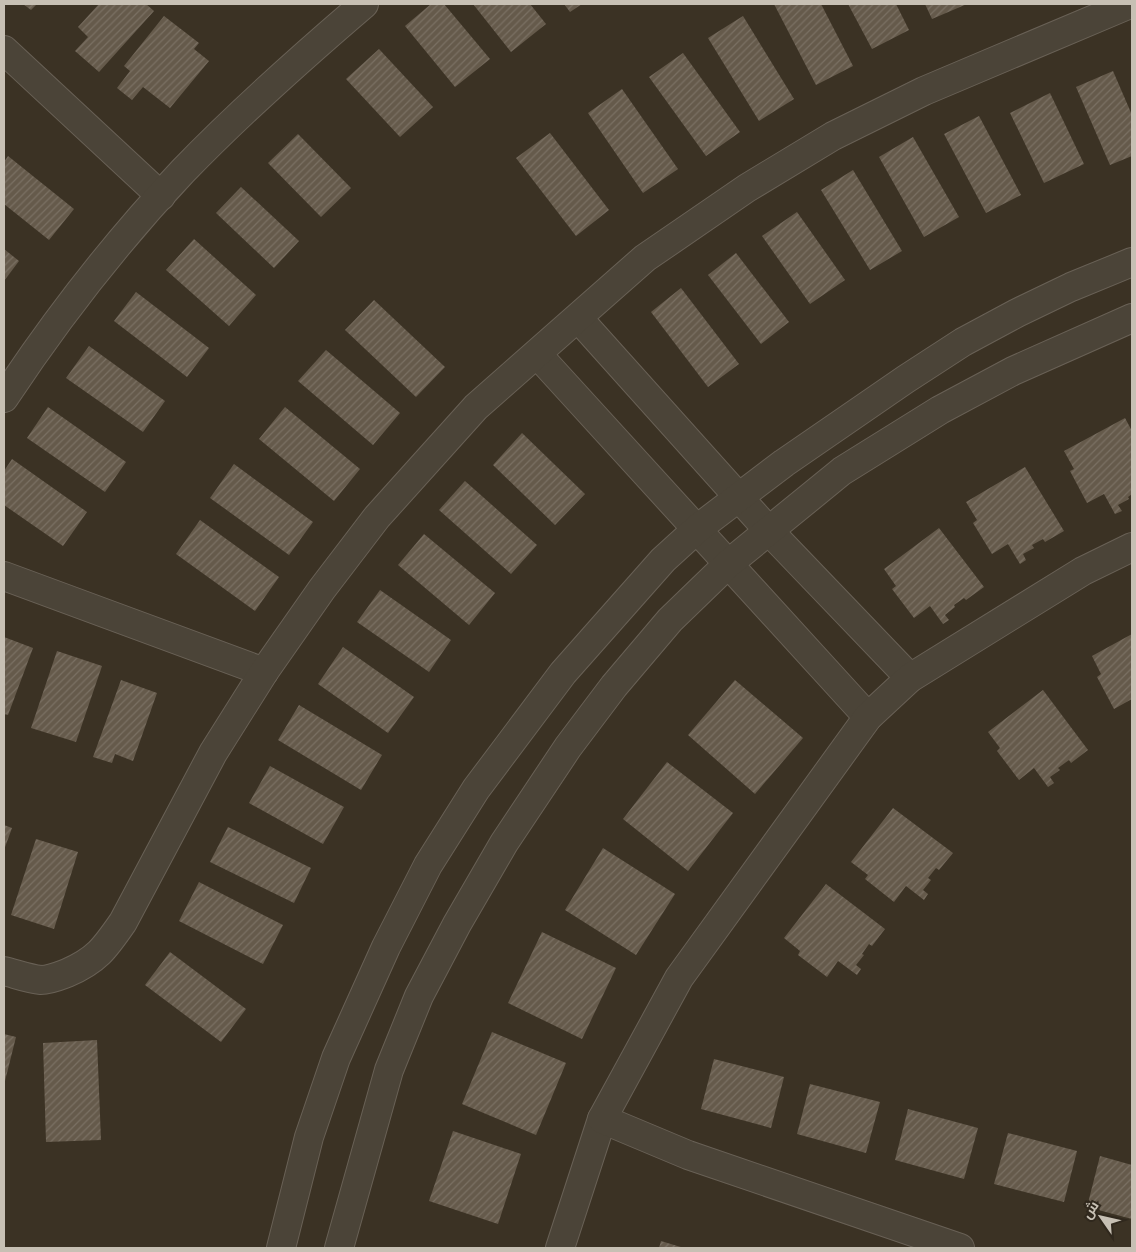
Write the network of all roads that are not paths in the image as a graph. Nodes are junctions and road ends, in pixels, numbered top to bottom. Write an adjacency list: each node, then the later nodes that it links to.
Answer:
1 (364, 4): 5 (street)
2 (1130, 4): 3 (street)
3 (1092, 11): 7 (street)
4 (4, 50): 5 (street)
5 (161, 196): 10 (street)
6 (1132, 262): 11 (street)
7 (578, 318): 9 (street); 11 (street)
8 (1132, 318): 13 (street)
9 (537, 354): 12 (street); 17 (street)
10 (4, 398)
11 (738, 497): 12 (street); 13 (street)
12 (696, 529): 15 (street); 22 (street)
13 (769, 531): 15 (street); 18 (street)
14 (1132, 547): 18 (street)
15 (728, 564): 19 (street); 23 (street)
16 (4, 576): 17 (street)
17 (264, 672): 20 (street)
18 (910, 678): 19 (street)
19 (868, 717): 21 (street)
20 (4, 971)
21 (602, 1119): 24 (street); 25 (street)
22 (281, 1248)
23 (338, 1248)
24 (560, 1248)
25 (960, 1248)

